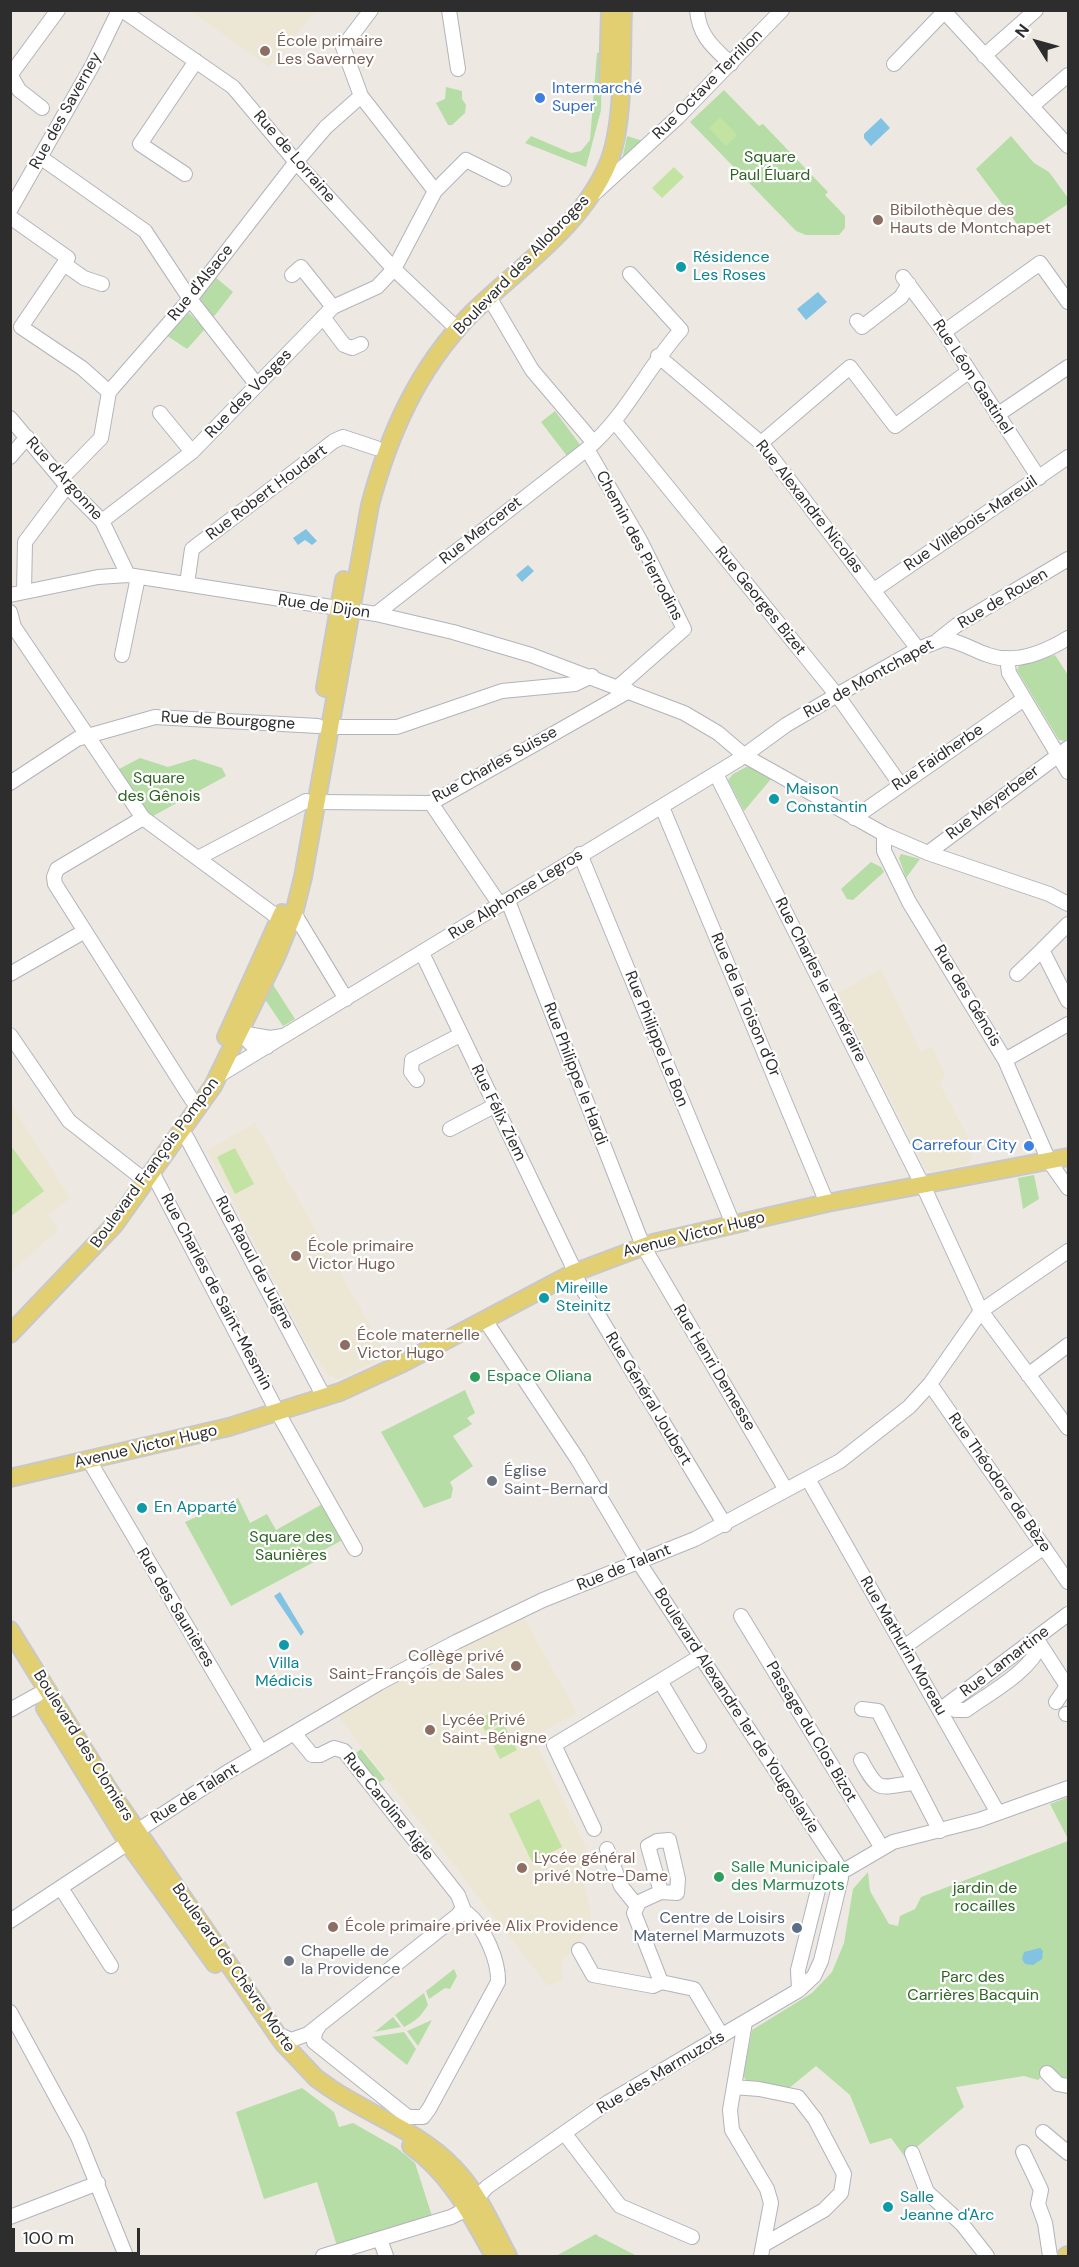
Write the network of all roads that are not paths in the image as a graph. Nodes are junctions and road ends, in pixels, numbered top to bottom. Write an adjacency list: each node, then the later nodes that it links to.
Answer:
1 (58, 10): 16 (street)
2 (120, 10): 12 (street, Rue de Lorraine); 22 (street, Rue des Saverney)
3 (371, 10): 18 (street)
4 (449, 10): 15 (street)
5 (610, 10): 46 (main road, Boulevard des Allobroges)
6 (623, 10): 25 (main road, Boulevard des Allobroges)
7 (698, 10): 13 (street)
8 (782, 10): 13 (street, Rue Octave Terrillon)
9 (1036, 10): 11 (street)
10 (943, 11): 11 (street); 14 (street)
11 (984, 56): 19 (street)
12 (195, 61): 24 (street, Rue de Lorraine); 26 (street)
13 (731, 64): 23 (street, Rue Octave Terrillon)
14 (894, 64)
15 (458, 69)
16 (11, 74): 20 (street)
17 (1068, 75): 19 (street)
18 (362, 96): 24 (street, Rue d'Alsace); 30 (street)
19 (1032, 106): 21 (street)
20 (42, 108)
21 (1068, 146)
22 (40, 157): 29 (street, Rue des Saverney); 41 (street)
23 (634, 159): 25 (street); 31 (street, Rue Octave Terrillon)
24 (296, 162): 35 (street, Rue de Lorraine); 41 (street, Rue d'Alsace)
25 (609, 162): 31 (main road, Boulevard des Allobroges)
26 (185, 174)
27 (10, 179): 29 (street)
28 (504, 179): 30 (street, Rue des Vosges)
29 (24, 186): 32 (street, Rue des Saverney)
30 (435, 191): 35 (street, Rue des Vosges)
31 (592, 195): 39 (main road, Boulevard des Allobroges)
32 (10, 210)
33 (10, 217): 34 (street)
34 (64, 264): 38 (street); 53 (street)
35 (394, 269): 44 (street, Rue des Vosges); 46 (street, Rue de Lorraine)
36 (630, 274): 49 (street, Rue Merceret)
37 (292, 275): 44 (street)
38 (102, 284)
39 (489, 297): 60 (street); 73 (main road, Boulevard des Allobroges)
40 (901, 297): 42 (street); 42 (street, Rue Léon Gastinel); 45 (street)
41 (190, 299): 52 (street); 53 (street, Rue d'Alsace)
42 (920, 299): 47 (street, Rue Léon Gastinel)
43 (1068, 302): 47 (street)
44 (328, 312): 48 (street); 52 (street, Rue des Vosges)
45 (856, 321)
46 (451, 323): 61 (main road, Boulevard des Allobroges)
47 (944, 333): 51 (street, Rue Léon Gastinel)
48 (361, 344)
49 (658, 356): 57 (street, Rue Merceret); 59 (street, Rue Alexandre Nicolas)
50 (1068, 367): 55 (street)
51 (968, 372): 55 (street, Rue Léon Gastinel); 59 (street)
52 (257, 385): 62 (street, Rue des Vosges)
53 (109, 392): 66 (street)
54 (160, 413): 62 (street)
55 (997, 415): 65 (street, Rue Léon Gastinel)
56 (10, 418): 58 (street, Rue d'Argonne)
57 (615, 422): 60 (street, Rue Merceret); 83 (street, Rue Georges Bizet)
58 (27, 437): 63 (street); 66 (street, Rue d'Argonne)
59 (761, 443): 71 (street, Rue Alexandre Nicolas)
60 (590, 446): 75 (street, Rue Merceret); 82 (street, Chemin des Pierrodins)
61 (376, 448): 70 (street, Rue Robert Houdart); 73 (main road, Boulevard des Allobroges)
62 (192, 452): 67 (street, Rue des Vosges)
63 (10, 457)
64 (1068, 457): 65 (street, Rue Villebois-Mareuil)
65 (1039, 478): 71 (street, Rue Villebois-Mareuil)
66 (64, 483): 67 (street, Rue d'Argonne); 72 (street)
67 (102, 521): 69 (street, Rue d'Argonne)
68 (1068, 560): 77 (street, Rue de Rouen)
69 (133, 576): 70 (street, Rue de Dijon); 72 (street, Rue de Dijon); 79 (street)
70 (187, 584): 73 (street, Rue de Dijon)
71 (874, 590): 78 (street, Rue Alexandre Nicolas)
72 (17, 594)
73 (344, 610): 75 (street, Rue de Dijon); 85 (main road, Boulevard François Pompon)
74 (10, 612): 86 (street)
75 (376, 614): 81 (street, Rue de Dijon)
76 (1068, 638): 80 (street, Rue de Montchapet)
77 (938, 640): 78 (street, Rue de Montchapet); 80 (street, Rue de Montchapet)
78 (918, 649): 83 (street, Rue de Montchapet)
79 (122, 655)
80 (1007, 658): 84 (street)
81 (592, 676): 82 (street, Rue de Dijon); 85 (street, Rue de Bourgogne)
82 (624, 689): 88 (street, Rue de Dijon); 94 (street, Rue Charles Suisse)
83 (837, 695): 88 (street, Rue de Montchapet); 92 (street, Rue Georges Bizet)
84 (1024, 699): 87 (street); 92 (street, Rue Faidherbe)
85 (323, 726): 86 (street, Rue de Bourgogne); 93 (main road, Boulevard François Pompon)
86 (87, 735): 91 (street, Rue de Bourgogne); 96 (street)
87 (1063, 751): 89 (street); 99 (street, Rue Meyerbeer)
88 (745, 756): 90 (street, Rue Alphonse Legros); 97 (street, Rue de Dijon)
89 (1068, 772)
90 (716, 774): 95 (street, Rue Alphonse Legros); 131 (street, Rue Charles le Téméraire)
91 (10, 783)
92 (900, 784): 97 (street, Rue Faidherbe)
93 (311, 801): 94 (street, Rue Charles Suisse); 101 (street, Rue Charles Suisse); 104 (main road, Boulevard François Pompon)
94 (431, 803): 102 (street, Rue Philippe le Hardi)
95 (662, 807): 100 (street, Rue Alphonse Legros); 133 (street, Rue de la Toison d'Or)
96 (143, 818): 101 (street); 106 (street)
97 (854, 818): 98 (street, Rue de Dijon)
98 (884, 834): 99 (street, Rue de Dijon); 121 (street, Rue des Génois)
99 (928, 853): 103 (street, Rue de Dijon)
100 (580, 855): 102 (street, Rue Alphonse Legros); 134 (street, Rue Philippe Le Bon)
101 (198, 858): 104 (street)
102 (504, 903): 109 (street, Rue Alphonse Legros); 135 (street, Rue Philippe le Hardi)
103 (1068, 904)
104 (287, 916): 108 (main road, Boulevard François Pompon); 112 (street); 114 (main road, Boulevard François Pompon)
105 (1068, 924): 107 (street)
106 (85, 931): 110 (street); 124 (street)
107 (1042, 950): 111 (street); 113 (street)
108 (266, 951): 116 (main road); 120 (main road, Boulevard François Pompon)
109 (422, 953): 112 (street, Rue Alphonse Legros); 118 (street, Rue Félix Ziem)
110 (10, 974)
111 (1017, 974)
112 (346, 999): 119 (street, Rue Alphonse Legros)
113 (1068, 1001)
114 (253, 1007): 116 (main road, Boulevard François Pompon); 119 (street)
115 (1068, 1024): 121 (street)
116 (241, 1033): 119 (street, Rue Alphonse Legros); 120 (main road); 122 (main road, Boulevard François Pompon)
117 (10, 1035): 130 (street)
118 (460, 1035): 123 (street); 125 (street, Rue Félix Ziem)
119 (266, 1042): 122 (street, Rue Alphonse Legros)
120 (221, 1048): 124 (main road, Boulevard François Pompon)
121 (1005, 1060): 129 (street, Rue des Génois)
122 (219, 1076): 127 (main road, Boulevard François Pompon)
123 (417, 1080)
124 (192, 1100): 130 (main road, Boulevard François Pompon)
125 (495, 1106): 126 (street); 137 (street, Rue Félix Ziem)
126 (450, 1129)
127 (178, 1135): 130 (main road, Boulevard François Pompon); 147 (street, Rue Raoul de Juigne)
128 (1068, 1157): 129 (main road, Avenue Victor Hugo)
129 (1049, 1161): 131 (main road, Avenue Victor Hugo); 132 (street, Rue des Génois)
130 (145, 1174): 140 (main road, Boulevard François Pompon); 142 (main road, Boulevard François Pompon); 148 (street, Rue Charles de Saint-Mesmin)
131 (923, 1186): 133 (main road, Avenue Victor Hugo); 139 (street, Rue Charles le Téméraire)
132 (1068, 1188)
133 (827, 1203): 134 (main road, Avenue Victor Hugo)
134 (733, 1224): 135 (main road, Avenue Victor Hugo)
135 (643, 1246): 137 (main road, Avenue Victor Hugo); 153 (street, Rue Henri Demesse)
136 (1068, 1251): 139 (street, Rue de Talant)
137 (573, 1273): 138 (main road, Avenue Victor Hugo); 154 (street, Rue Général Joubert)
138 (510, 1307): 141 (main road, Avenue Victor Hugo); 143 (street)
139 (981, 1311): 145 (street, Rue Charles le Téméraire); 146 (street, Rue de Talant)
140 (10, 1320)
141 (485, 1320): 143 (street, Boulevard Alexandre 1er de Yougoslavie); 147 (main road, Avenue Victor Hugo)
142 (10, 1334)
143 (500, 1343): 157 (street, Boulevard Alexandre 1er de Yougoslavie)
144 (1068, 1345): 145 (street)
145 (1028, 1375): 149 (street, Rue Charles le Téméraire)
146 (930, 1384): 152 (street, Rue de Talant); 155 (street, Rue Théodore de Bèze)
147 (324, 1396): 148 (main road, Avenue Victor Hugo)
148 (278, 1413): 150 (main road, Avenue Victor Hugo); 156 (street)
149 (1068, 1428)
150 (90, 1462): 151 (main road, Avenue Victor Hugo); 174 (street, Rue des Saunières)
151 (11, 1478)
152 (808, 1479): 153 (street, Rue de Talant); 163 (street, Rue Mathurin Moreau)
153 (786, 1490): 154 (street, Rue de Talant)
154 (725, 1525): 157 (street, Rue de Talant)
155 (1044, 1547): 158 (street, Rue Théodore de Bèze); 163 (street)
156 (355, 1549)
157 (638, 1561): 165 (street, Boulevard Alexandre 1er de Yougoslavie); 172 (street, Rue de Talant)
158 (1068, 1582)
159 (1068, 1614): 162 (street, Rue Lamartine)
160 (741, 1616): 182 (street, Passage du Clos Bizot)
161 (10, 1630): 181 (main road, Boulevard des Clomiers)
162 (1039, 1642): 168 (street); 169 (street, Rue Lamartine)
163 (904, 1647): 169 (street, Rue Mathurin Moreau)
164 (10, 1650): 167 (main road, Boulevard des Clomiers)
165 (701, 1656): 166 (street); 184 (street, Boulevard Alexandre 1er de Yougoslavie)
166 (660, 1681): 173 (street); 179 (street)
167 (37, 1695): 171 (street); 181 (main road, Boulevard des Clomiers)
168 (1056, 1702)
169 (944, 1707): 178 (street, Rue Mathurin Moreau)
170 (862, 1709): 176 (street)
171 (10, 1710)
172 (294, 1733): 174 (street, Rue de Talant); 188 (street, Rue Caroline Aigle)
173 (699, 1746)
174 (261, 1752): 181 (street, Rue de Talant)
175 (861, 1760): 176 (street)
176 (915, 1783): 180 (street)
177 (1068, 1788): 178 (street)
178 (998, 1813): 180 (street)
179 (594, 1828)
180 (940, 1831): 182 (street)
181 (132, 1837): 185 (street, Rue de Talant); 197 (main road, Boulevard de Chèvre Morte); 210 (main road, Boulevard de Chèvre Morte)
182 (882, 1848): 184 (street)
183 (607, 1849): 187 (street)
184 (840, 1871): 193 (street, Rue des Marmuzots); 193 (street)
185 (61, 1887): 189 (street, Rue de Talant); 191 (street)
186 (661, 1892): 187 (street)
187 (637, 1906): 192 (street)
188 (459, 1915): 196 (street); 199 (street)
189 (10, 1921)
190 (579, 1950): 192 (street)
191 (111, 1966)
192 (661, 1982): 198 (street)
193 (799, 1990): 195 (street, Rue des Marmuzots)
194 (10, 2012): 209 (street)
195 (745, 2022): 198 (street, Rue des Marmuzots); 203 (street)
196 (319, 2026): 197 (street); 199 (street)
197 (278, 2034): 200 (main road, Boulevard de Chèvre Morte)
198 (722, 2036): 205 (street, Rue des Marmuzots)
199 (314, 2042): 200 (street)
200 (303, 2065): 210 (main road, Boulevard de Chèvre Morte)
201 (1043, 2077): 202 (street)
202 (1063, 2085)
203 (734, 2087): 214 (street); 214 (street)
204 (1043, 2132): 208 (street)
205 (565, 2134): 210 (street, Rue des Marmuzots); 212 (street)
206 (1023, 2152): 222 (street)
207 (912, 2153): 221 (street)
208 (1068, 2153)
209 (98, 2183): 211 (street); 215 (street)
210 (475, 2202): 213 (street); 218 (main road, Boulevard de Chèvre Morte); 219 (main road); 220 (main road, Boulevard de Chèvre Morte)
211 (10, 2217)
212 (692, 2237)
213 (380, 2239): 216 (street); 217 (street)
214 (762, 2251)
215 (126, 2256)
216 (324, 2256)
217 (386, 2256)
218 (494, 2256)
219 (502, 2256)
220 (508, 2256)
221 (987, 2256)
222 (1050, 2256)

